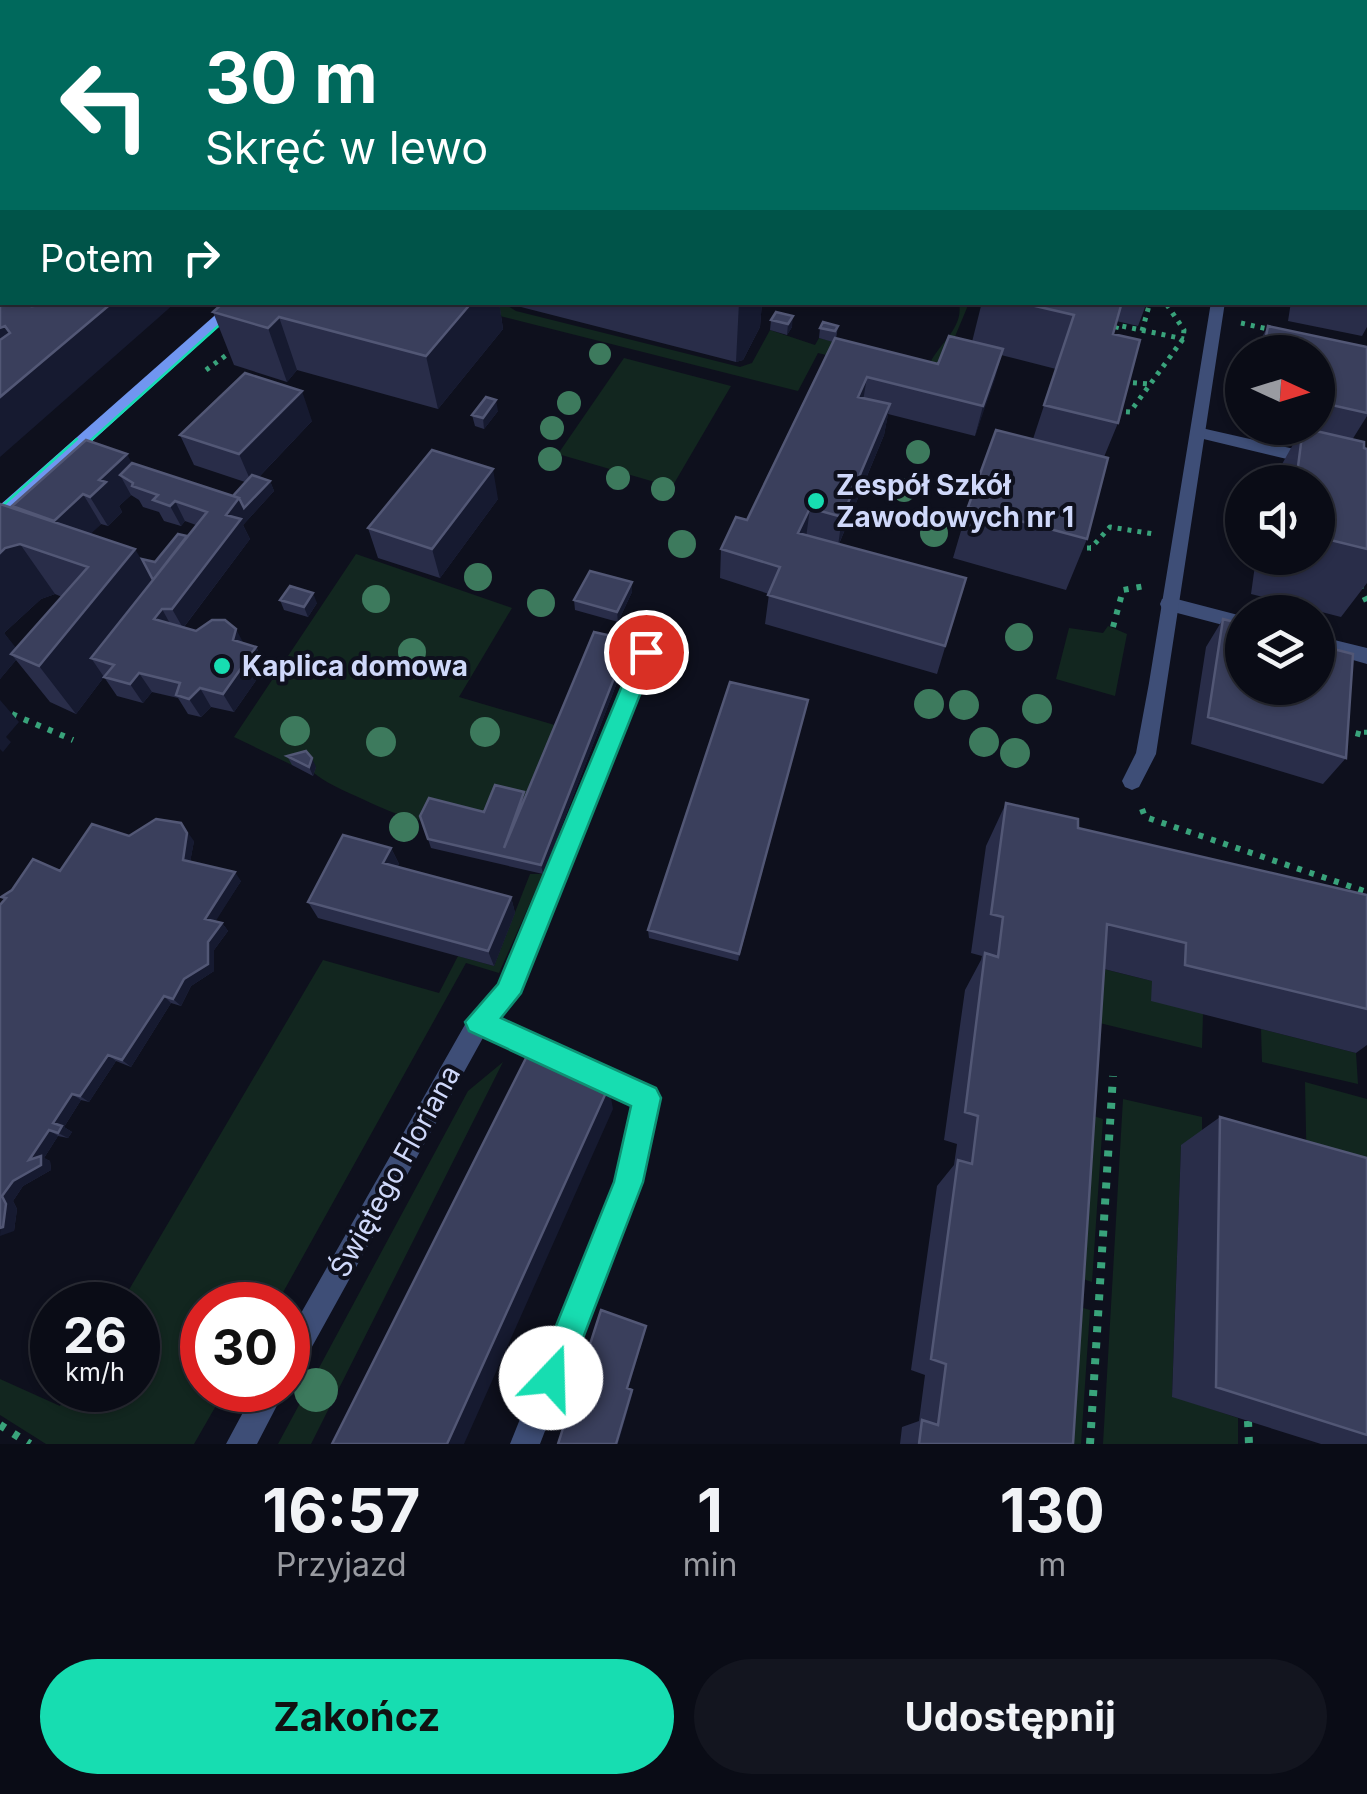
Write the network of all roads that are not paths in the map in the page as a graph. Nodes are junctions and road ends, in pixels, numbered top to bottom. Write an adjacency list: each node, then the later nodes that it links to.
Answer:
1 (237, 305): 5 (street)
2 (1216, 310): 3 (street)
3 (1198, 432): 4 (street); 6 (street)
4 (1334, 464)
5 (0, 515)
6 (1169, 604): 7 (street); 11 (street)
7 (1225, 619)
8 (1335, 648): 10 (street)
9 (646, 652): 12 (street, Świętego Floriana)
10 (1367, 656)
11 (1132, 782)
12 (479, 1022): 13 (street, Świętego Floriana); 16 (street)
13 (310, 1323)
14 (259, 1412): 15 (street)
15 (241, 1444)
16 (526, 1444)

